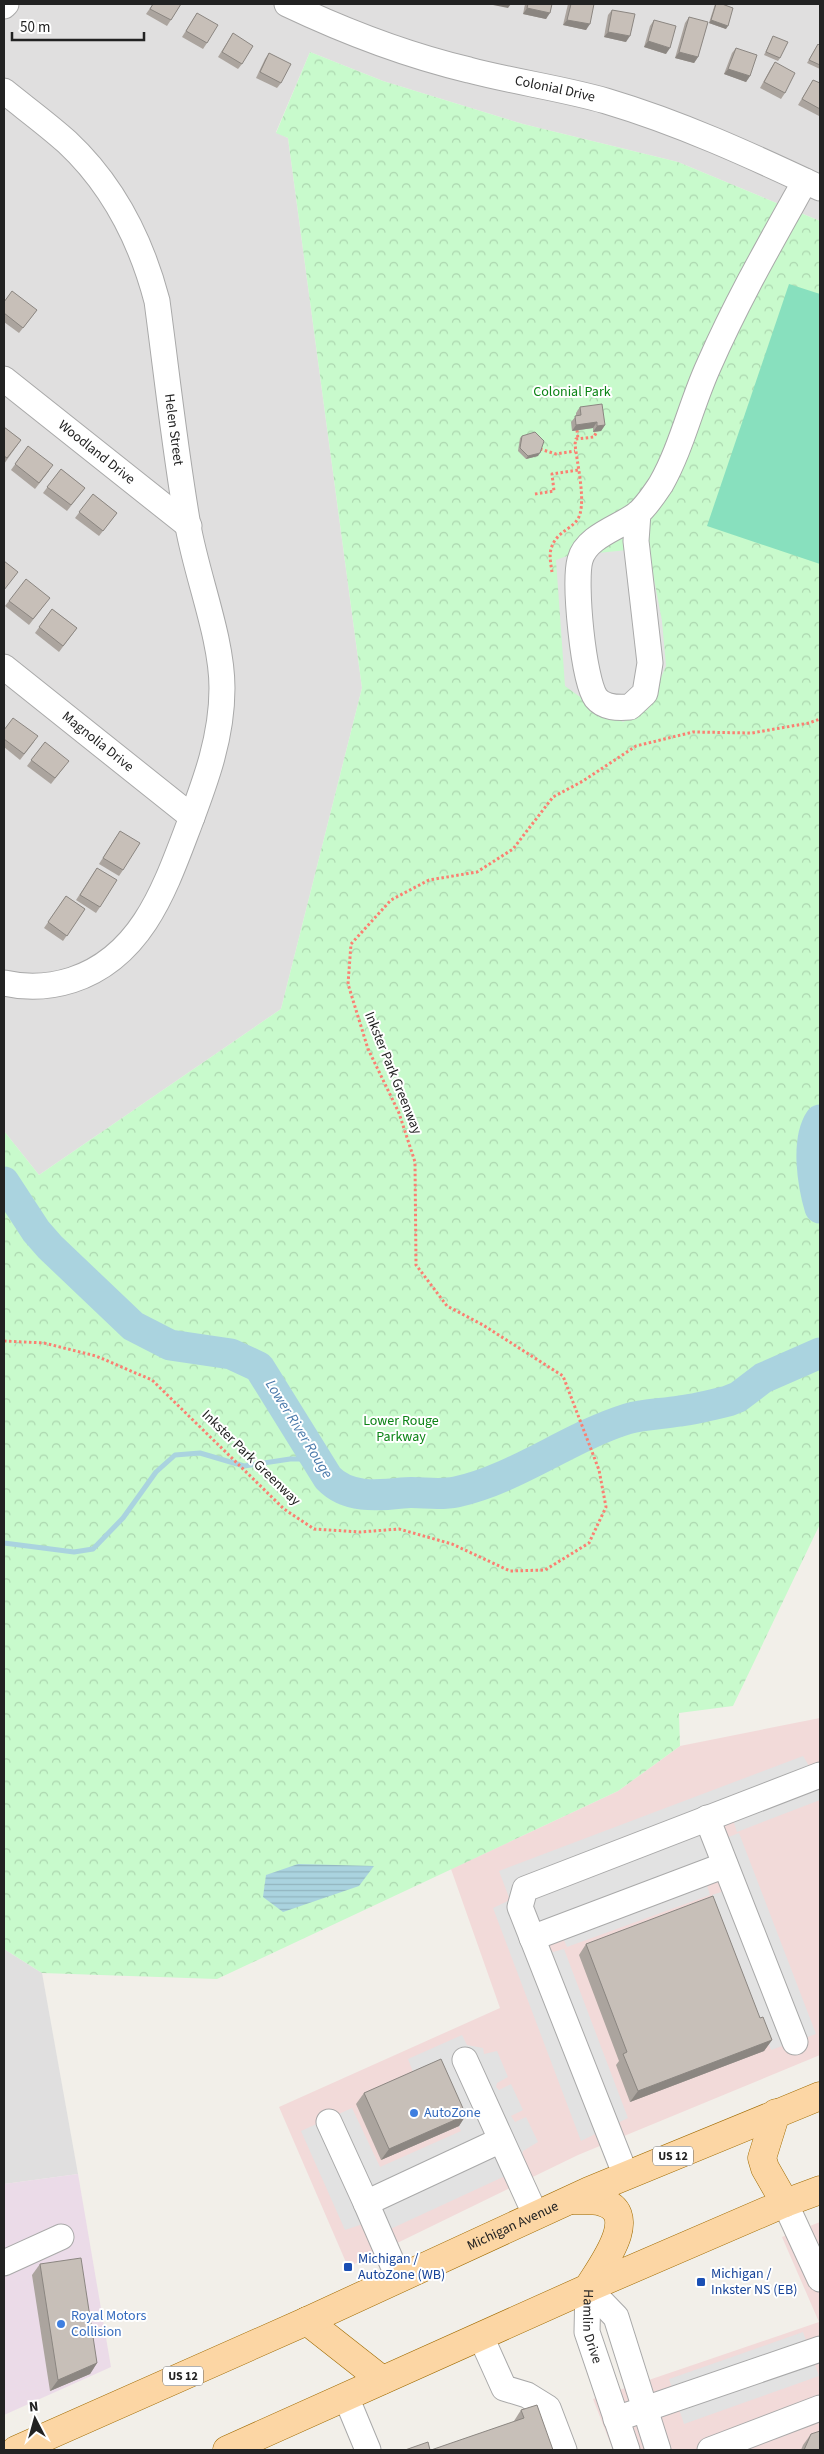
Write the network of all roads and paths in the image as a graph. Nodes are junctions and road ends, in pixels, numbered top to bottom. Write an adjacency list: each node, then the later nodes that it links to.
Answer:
1 (287, 4): 3 (street, Colonial Drive)
2 (4, 92): 13 (street, Helen Street)
3 (813, 185): 12 (street)
4 (4, 379): 13 (street, Woodland Drive)
5 (577, 430): 7 (path)
6 (597, 431): 7 (path)
7 (578, 438): 9 (path)
8 (540, 449): 9 (path)
9 (575, 451): 10 (path)
10 (578, 470): 11 (path); 14 (path)
11 (535, 494)
12 (638, 513): 12 (street)
13 (188, 526): 17 (street, Helen Street)
14 (552, 572)
15 (4, 667): 17 (street, Magnolia Drive)
16 (820, 719): 19 (path, Inkster Park Greenway)
17 (192, 817): 18 (street, Helen Street)
18 (4, 983)
19 (4, 1341)
20 (820, 1775): 21 (street)
21 (707, 1818): 22 (street); 23 (street)
22 (725, 1865): 23 (street); 24 (street)
23 (532, 1938): 30 (street)
24 (795, 2042)
25 (465, 2060): 29 (street)
26 (820, 2096): 27 (main road, Michigan Avenue / US 12)
27 (776, 2113): 30 (main road, Michigan Avenue / US 12); 34 (main road)
28 (329, 2122): 33 (street)
29 (501, 2140): 33 (street); 35 (street)
30 (626, 2176): 32 (main road, Michigan Avenue / US 12)
31 (820, 2190): 34 (main road)
32 (570, 2200): 35 (main road, Michigan Avenue / US 12); 40 (main road)
33 (366, 2203): 39 (street)
34 (785, 2203): 38 (street); 40 (main road)
35 (536, 2216): 39 (main road, Michigan Avenue / US 12)
36 (61, 2237): 37 (street)
37 (4, 2263)
38 (819, 2265)
39 (399, 2279): 41 (main road, Michigan Avenue / US 12)
40 (588, 2288): 42 (main road); 47 (street, Hamlin Drive); 48 (street, Hamlin Drive)
41 (307, 2321): 44 (main road); 49 (main road, Michigan Avenue / US 12)
42 (481, 2337): 44 (main road); 52 (street)
43 (820, 2349): 47 (street)
44 (382, 2380): 45 (main road)
45 (346, 2397): 50 (main road); 51 (street)
46 (820, 2408): 55 (street)
47 (645, 2409): 48 (street); 54 (street, Hamlin Drive)
48 (616, 2419): 53 (street, Hamlin Drive)
49 (16, 2450)
50 (227, 2450)
51 (368, 2450)
52 (564, 2450)
53 (626, 2450)
54 (658, 2450)
55 (710, 2450)

